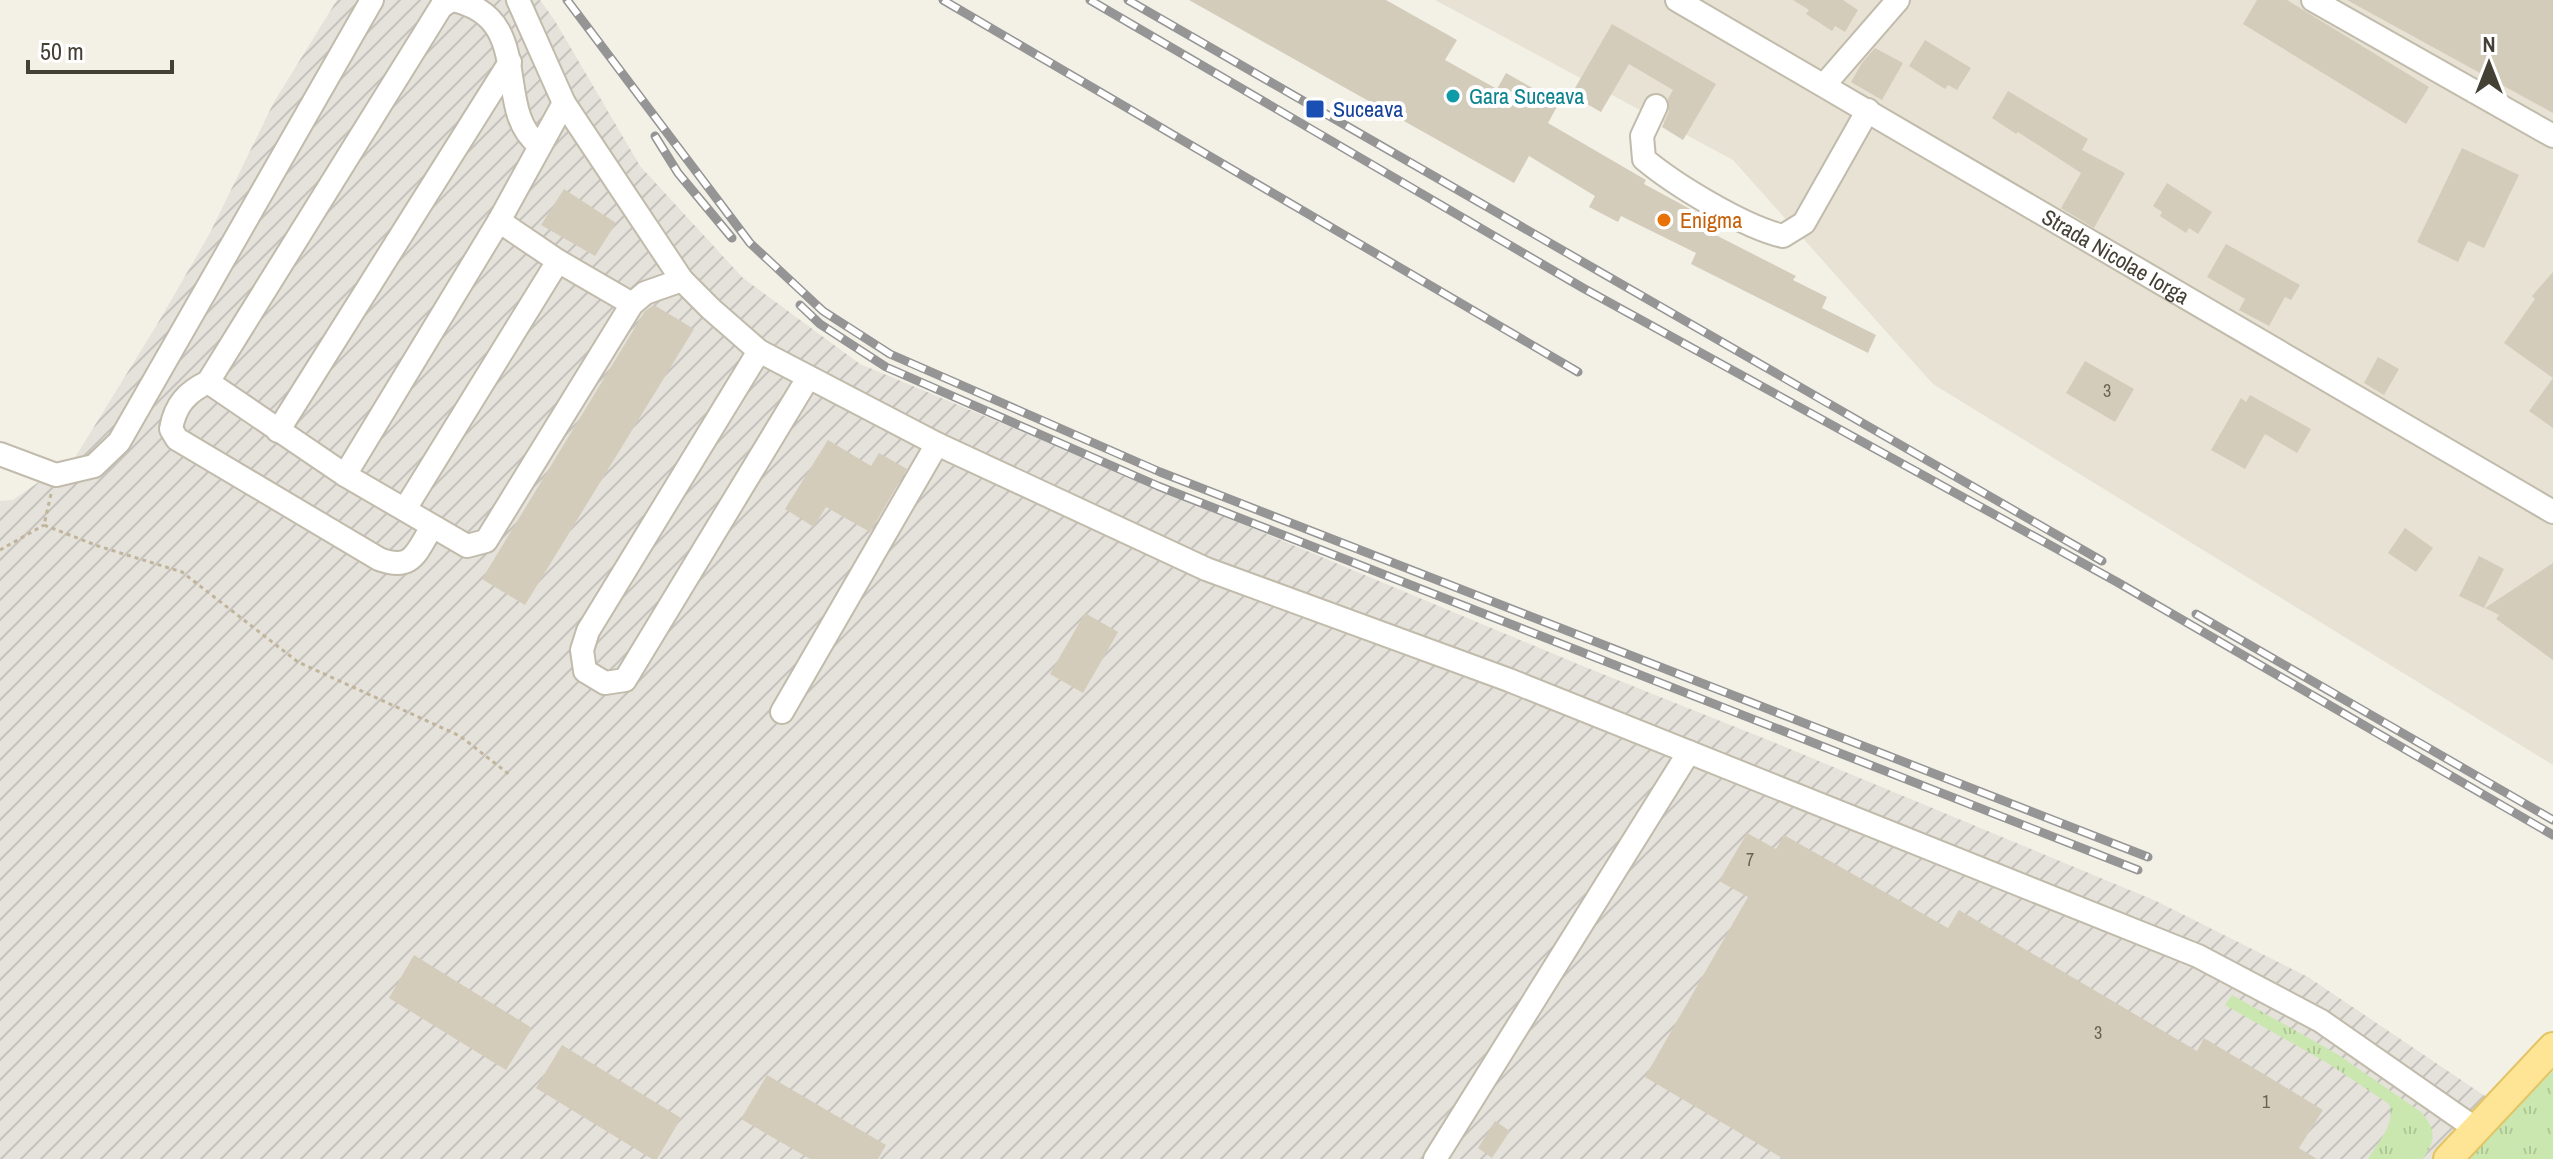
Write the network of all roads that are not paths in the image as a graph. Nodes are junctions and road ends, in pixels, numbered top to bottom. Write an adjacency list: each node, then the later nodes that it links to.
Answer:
1 (372, 0): 23 (street)
2 (452, 0): 7 (street); 20 (street)
3 (518, 0): 9 (street)
4 (1677, 0): 8 (street, Strada Nicolae Iorga)
5 (1898, 0): 8 (street)
6 (2313, 0): 12 (street)
7 (510, 62): 13 (street); 21 (street)
8 (1825, 84): 11 (street, Strada Nicolae Iorga)
9 (564, 103): 13 (street); 16 (street)
10 (1656, 106): 11 (street)
11 (1868, 110): 26 (street, Strada Nicolae Iorga)
12 (2553, 136)
13 (539, 145): 14 (street)
14 (499, 221): 15 (street); 24 (street)
15 (558, 261): 17 (street); 25 (street)
16 (682, 280): 17 (street); 18 (street)
17 (632, 304): 27 (street)
18 (759, 351): 19 (street); 19 (street)
19 (808, 378): 22 (street)
20 (208, 382): 21 (street); 27 (street)
21 (278, 431): 24 (street)
22 (937, 444): 28 (street); 29 (street)
23 (0, 454)
24 (345, 475): 25 (street)
25 (405, 509): 27 (street)
26 (2553, 512)
27 (432, 527)
28 (782, 712)
29 (1689, 752): 31 (street); 32 (street)
30 (2553, 1047): 31 (main road)
31 (2476, 1129): 33 (main road)
32 (1435, 1159)
33 (2448, 1159)

